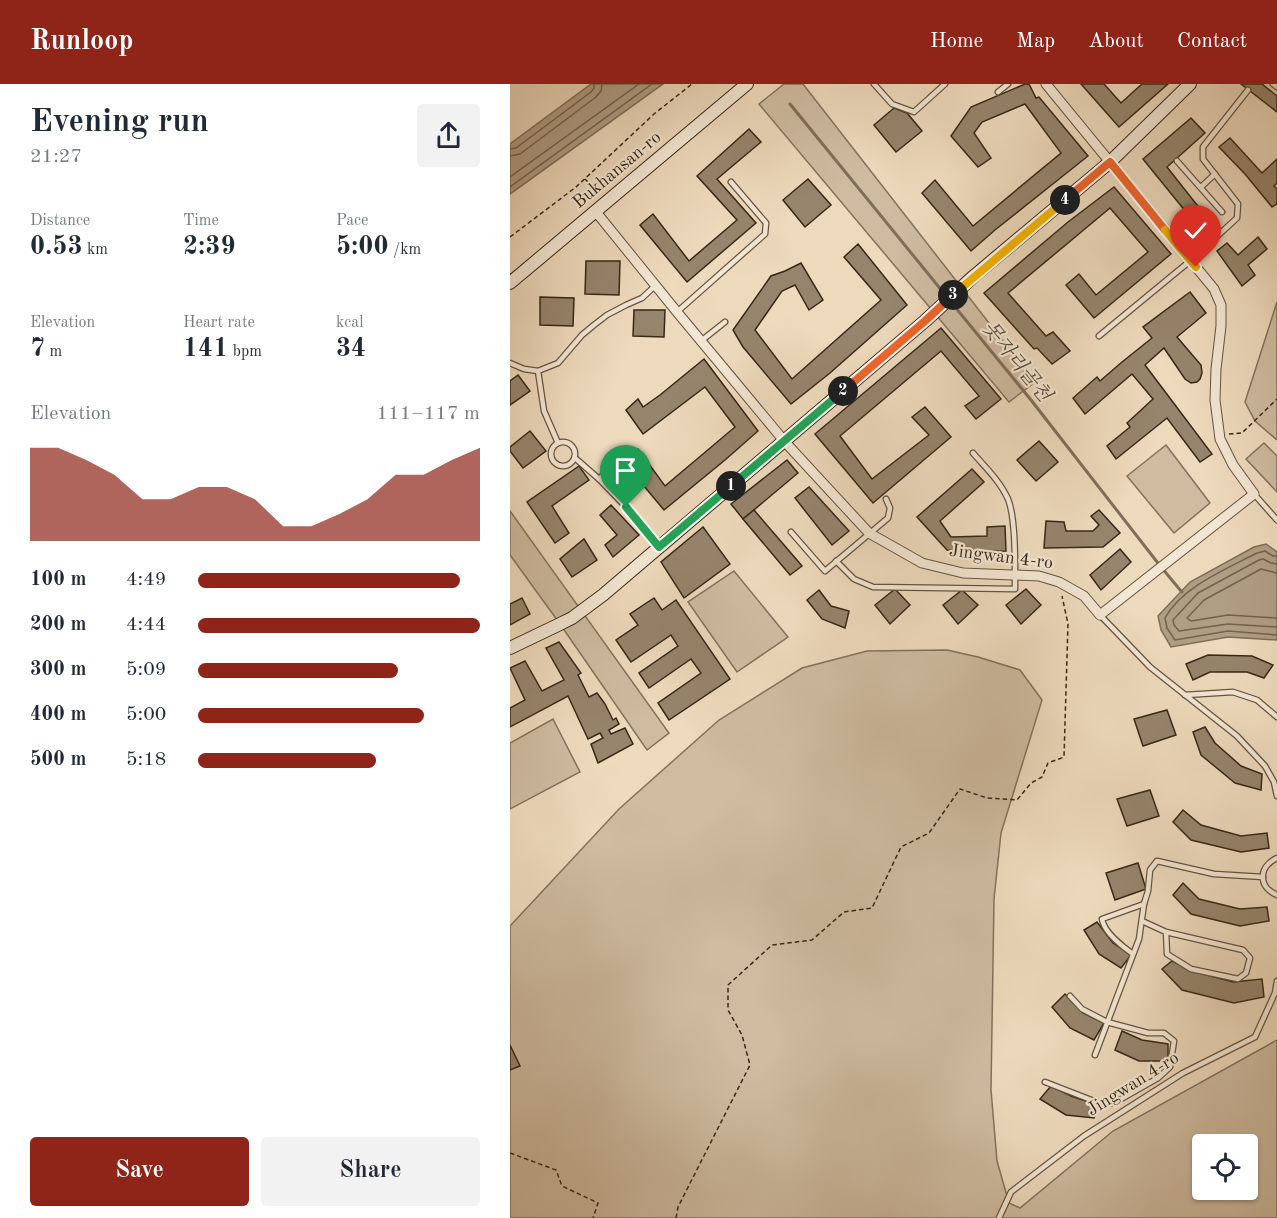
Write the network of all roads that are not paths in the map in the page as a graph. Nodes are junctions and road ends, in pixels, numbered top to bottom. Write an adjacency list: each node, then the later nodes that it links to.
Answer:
1 (747, 84): 16 (street, Bukhansan-ro)
2 (874, 84): 3 (lane)
3 (945, 84)
4 (1008, 84): 10 (lane)
5 (1046, 84): 12 (street)
6 (1190, 84): 12 (street)
7 (1273, 84): 8 (lane)
8 (1277, 87)
9 (1248, 90): 13 (lane)
10 (998, 92)
11 (1178, 161): 15 (lane)
12 (1110, 162): 18 (street); 28 (street)
13 (1215, 174): 15 (lane); 18 (lane)
14 (731, 182): 21 (lane)
15 (1201, 187): 17 (lane)
16 (596, 212): 19 (street, Bukhansan-ro); 20 (street, Jingwan 4-ro)
17 (1222, 212)
18 (1190, 261): 23 (lane); 33 (street)
19 (510, 283)
20 (655, 286): 21 (street, Jingwan 4-ro); 26 (lane)
21 (677, 312): 24 (street, Jingwan 4-ro)
22 (725, 322): 24 (lane)
23 (1099, 336)
24 (701, 341): 28 (street, Jingwan 4-ro)
25 (510, 363): 26 (lane)
26 (538, 371): 27 (lane)
27 (558, 442): 30 (lane); 30 (lane)
28 (785, 442): 37 (street, Jingwan 4-ro); 38 (street)
29 (974, 453): 40 (lane)
30 (575, 458): 32 (lane)
31 (613, 465): 32 (lane)
32 (599, 479): 38 (lane)
33 (1254, 494): 35 (lane); 41 (street)
34 (886, 499): 37 (lane)
35 (1277, 520)
36 (791, 532): 39 (lane)
37 (869, 533): 39 (lane); 40 (street, Jingwan 4-ro)
38 (659, 547): 42 (street)
39 (836, 561): 40 (lane)
40 (1015, 574): 41 (street, Jingwan 4-ro)
41 (1100, 615): 43 (lane, Jingwan 4-ro)
42 (510, 648)
43 (1185, 695): 44 (lane); 45 (lane, Jingwan 4-ro)
44 (1277, 717)
45 (1277, 796)
46 (1277, 858): 47 (lane)
47 (1263, 877): 48 (lane); 49 (lane)
48 (1277, 895)
49 (1144, 904): 50 (lane); 52 (lane)
50 (1142, 921): 51 (lane); 52 (lane)
51 (1166, 932): 51 (lane)
52 (1133, 954): 55 (lane)
53 (1277, 981): 58 (lane, Jingwan 4-ro)
54 (1070, 996): 55 (lane)
55 (1107, 1022): 56 (lane); 57 (lane)
56 (1095, 1055)
57 (1045, 1082)
58 (999, 1218)

